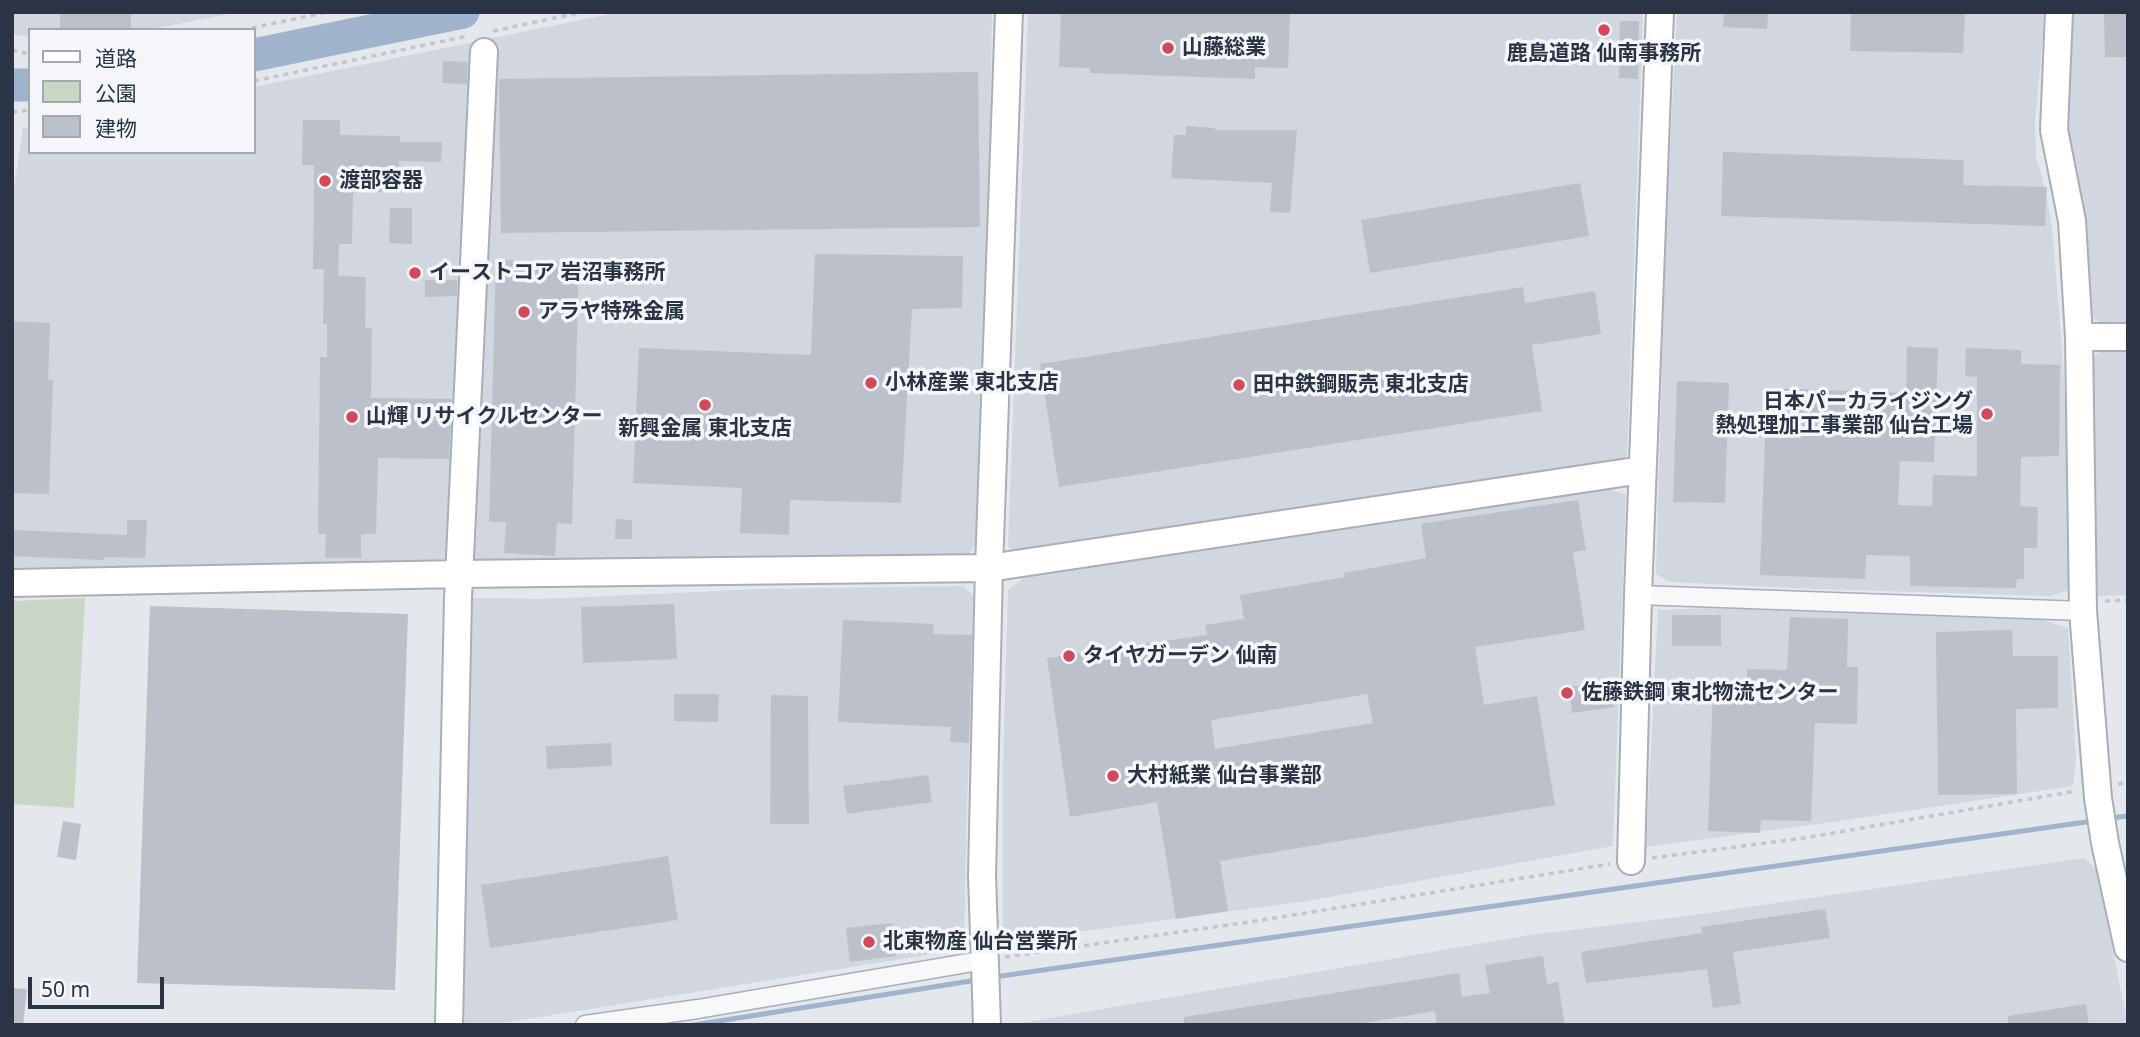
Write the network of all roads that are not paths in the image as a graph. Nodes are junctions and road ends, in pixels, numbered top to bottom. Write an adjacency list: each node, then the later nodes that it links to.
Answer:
1 (1009, 12): 8 (street)
2 (1660, 12): 7 (street)
3 (2059, 12): 5 (street)
4 (486, 39): 9 (street)
5 (2079, 337): 6 (street); 12 (street)
6 (2128, 337)
7 (1642, 470): 8 (street); 11 (street)
8 (989, 568): 9 (street); 15 (street)
9 (459, 574): 10 (street); 17 (street)
10 (12, 583)
11 (1637, 595): 12 (street); 13 (street)
12 (2083, 611): 14 (street)
13 (1631, 861)
14 (2128, 948)
15 (986, 963): 16 (street); 18 (street)
16 (988, 1021)
17 (449, 1025)
18 (585, 1025)

